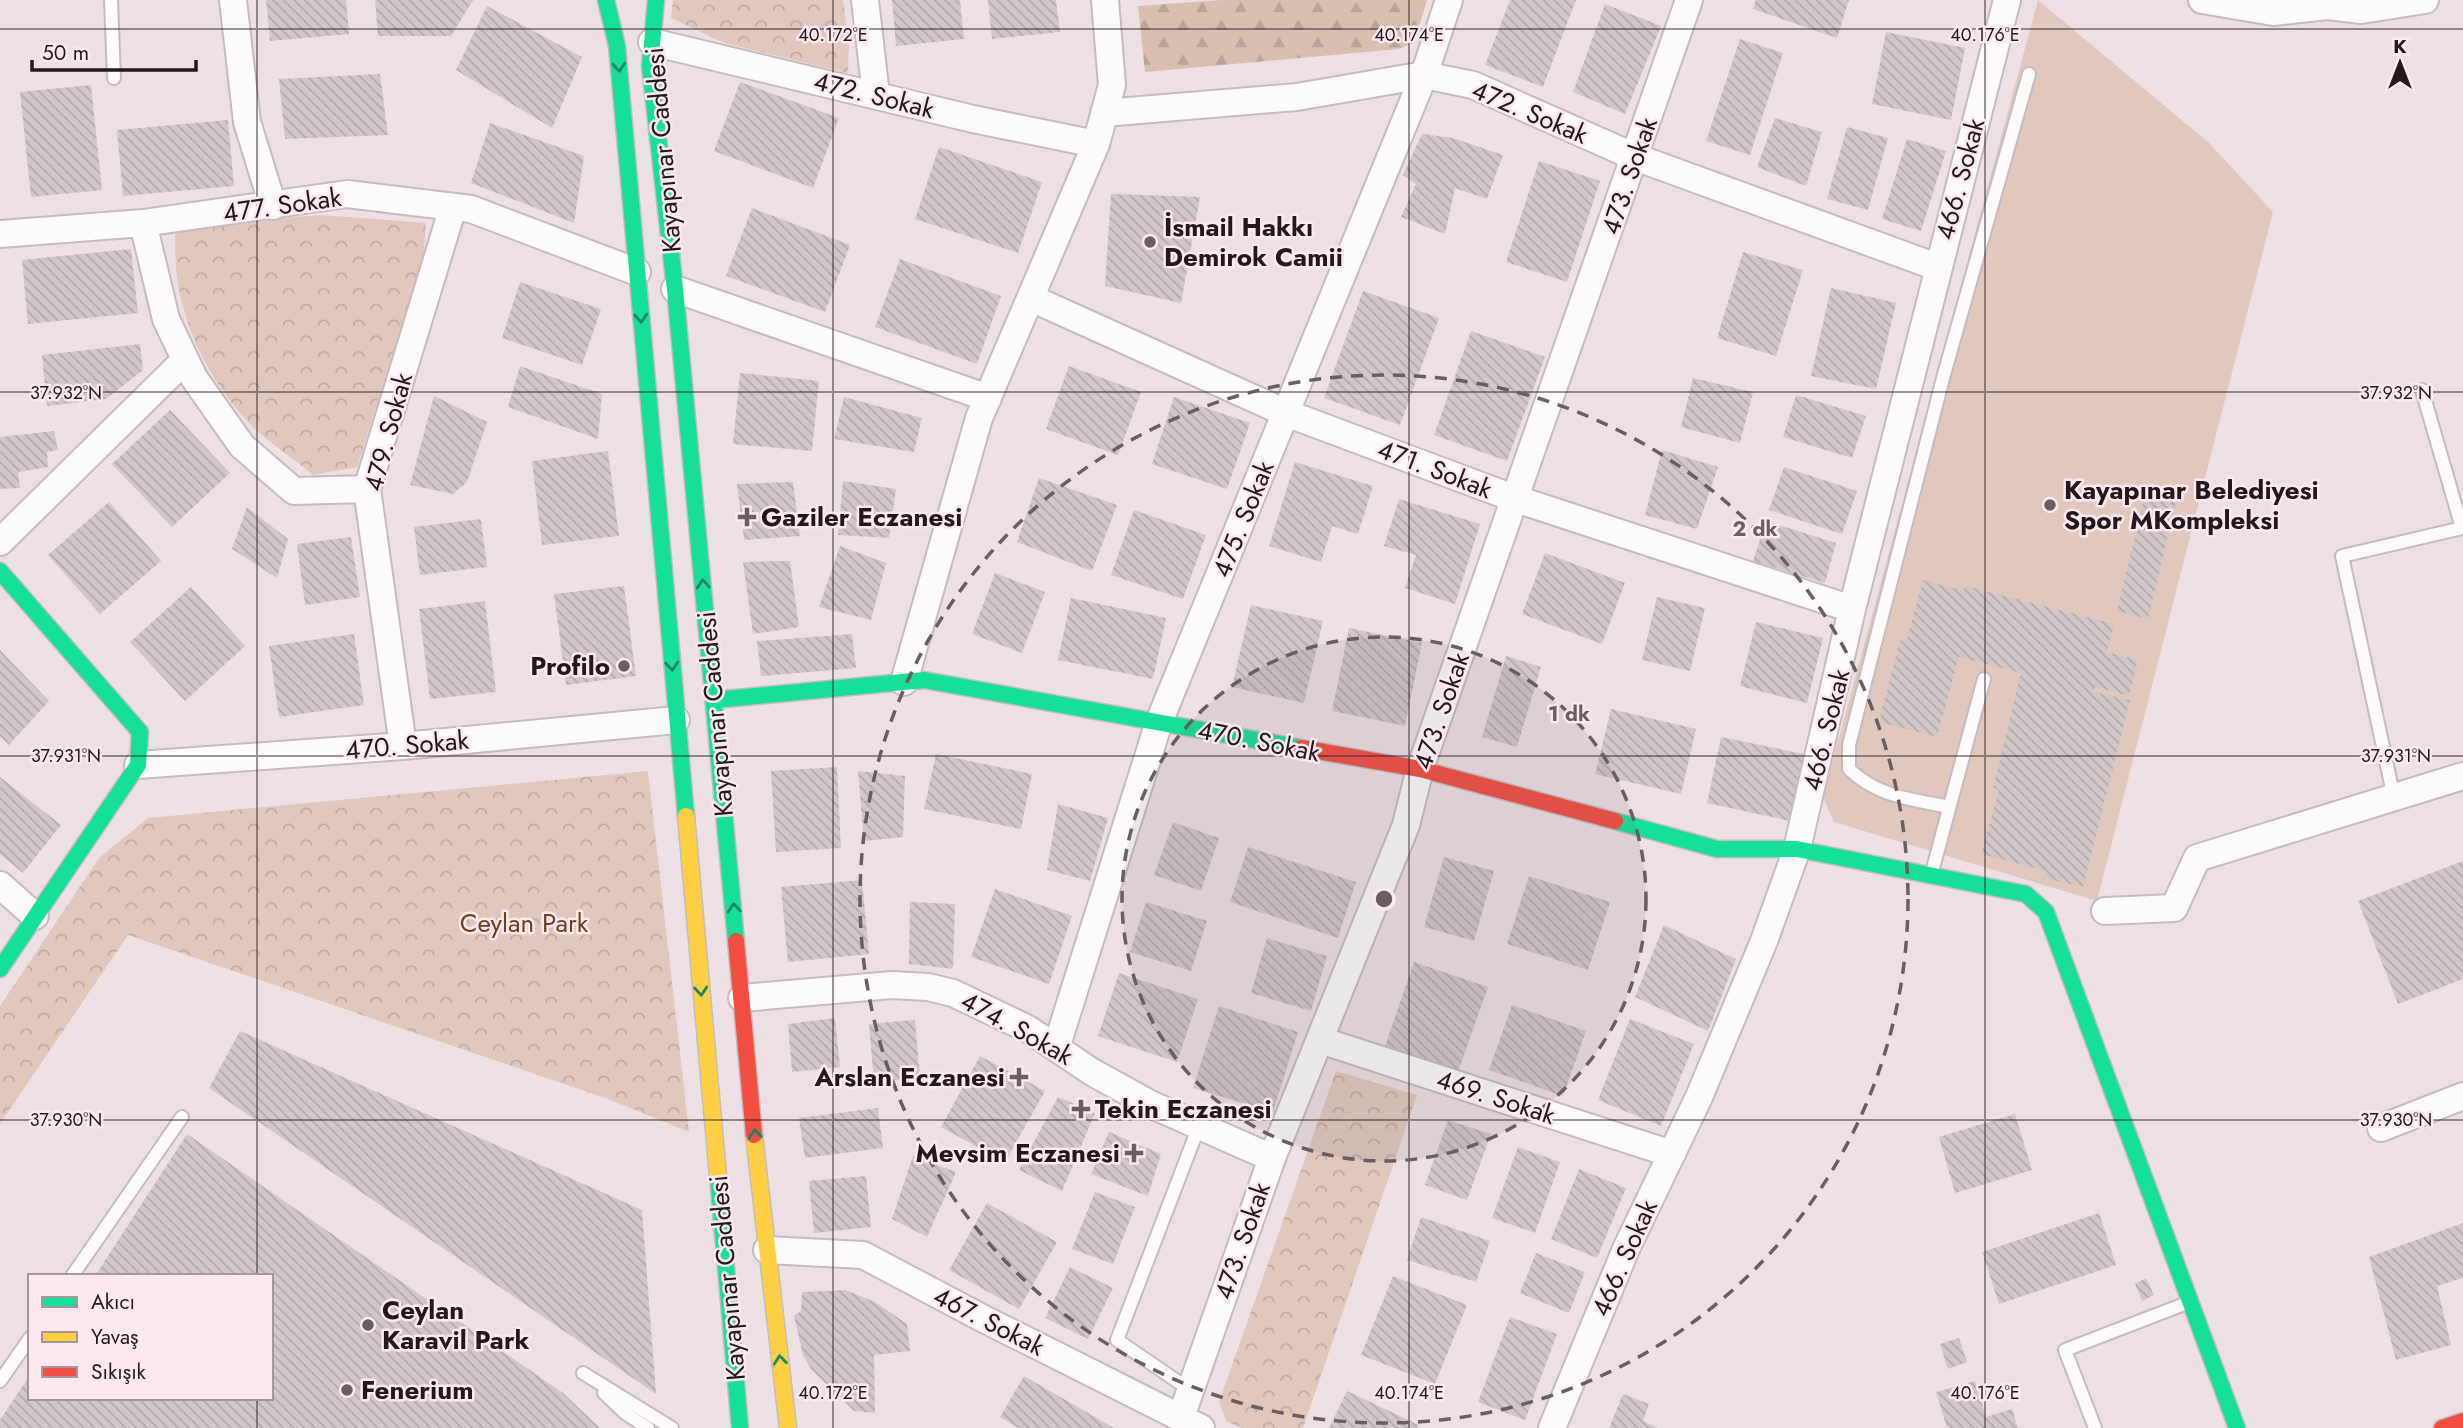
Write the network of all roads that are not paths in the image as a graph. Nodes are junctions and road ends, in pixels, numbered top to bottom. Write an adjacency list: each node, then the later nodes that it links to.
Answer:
1 (111, 0): 16 (lane)
2 (233, 0): 21 (street)
3 (606, 0): 26 (main road, Kayapınar Caddesi, one-way to 26)
4 (865, 0): 17 (street)
5 (1105, 0): 18 (street)
6 (1450, 0): 15 (street, 475. Sokak)
7 (1689, 0): 20 (street, 473. Sokak)
8 (2007, 0): 25 (street, 466. Sokak)
9 (2202, 0): 12 (street)
10 (2425, 0): 12 (street)
11 (655, 1): 13 (main road, Kayapınar Caddesi)
12 (2325, 3)
13 (652, 42): 17 (street, 472. Sokak); 27 (main road, Kayapınar Caddesi)
14 (2029, 74): 49 (lane)
15 (1424, 75): 18 (street, 472. Sokak); 20 (street, 472. Sokak); 32 (street, 475. Sokak)
16 (114, 78)
17 (876, 95): 19 (street, 472. Sokak)
18 (1104, 113): 19 (street)
19 (1096, 144): 28 (street)
20 (1635, 157): 25 (street, 472. Sokak); 35 (street, 473. Sokak)
21 (273, 206): 22 (street, 477. Sokak); 23 (street, 477. Sokak)
22 (453, 207): 26 (street, 477. Sokak); 34 (street, 479. Sokak)
23 (143, 223): 24 (street, 477. Sokak); 29 (street)
24 (0, 234)
25 (1937, 267): 38 (street, 466. Sokak)
26 (637, 272): 42 (main road, Kayapınar Caddesi, one-way to 42)
27 (675, 289): 31 (street); 41 (main road, Kayapınar Caddesi, one-way to 27)
28 (1031, 298): 31 (street); 32 (street, 471. Sokak)
29 (185, 360): 34 (street); 36 (street)
30 (2421, 390): 33 (lane)
31 (988, 398): 40 (street)
32 (1286, 413): 35 (street, 471. Sokak); 43 (street, 475. Sokak)
33 (2457, 488): 48 (lane)
34 (367, 489): 44 (street, 479. Sokak)
35 (1516, 499): 38 (street, 471. Sokak); 46 (street, 473. Sokak)
36 (0, 542)
37 (0, 571): 45 (main road)
38 (1852, 609): 50 (street, 466. Sokak)
39 (1984, 679): 49 (lane)
40 (904, 682): 41 (main road, 470. Sokak); 43 (main road, 470. Sokak)
41 (714, 700): 56 (main road, Kayapınar Caddesi, one-way to 41)
42 (676, 720): 44 (street, 470. Sokak); 73 (main road, Kayapınar Caddesi, one-way to 73)
43 (1159, 722): 46 (main road, 470. Sokak); 58 (street, 475. Sokak)
44 (403, 746): 45 (street, 470. Sokak)
45 (138, 765): 54 (main road)
46 (1420, 769): 50 (main road, 470. Sokak); 57 (street, 473. Sokak)
47 (2463, 776): 48 (street)
48 (2394, 798): 53 (street)
49 (1949, 807): 51 (lane)
50 (1797, 849): 51 (main road, 470. Sokak); 63 (street, 466. Sokak)
51 (1931, 876): 67 (main road, 470. Sokak)
52 (0, 885): 54 (street)
53 (2105, 911)
54 (35, 916): 55 (main road)
55 (0, 970)
56 (742, 998): 58 (street, 474. Sokak); 65 (main road, Kayapınar Caddesi, one-way to 56)
57 (1320, 1040): 63 (street, 469. Sokak); 64 (street, 473. Sokak)
58 (1057, 1045): 61 (street, 474. Sokak)
59 (2463, 1096): 62 (street)
60 (182, 1117): 66 (lane)
61 (1199, 1126): 64 (street, 474. Sokak); 70 (lane)
62 (2381, 1128)
63 (1672, 1154): 77 (street, 466. Sokak)
64 (1272, 1158): 70 (street, 473. Sokak)
65 (767, 1250): 72 (street, 467. Sokak); 76 (main road, Kayapınar Caddesi, one-way to 65)
66 (73, 1274)
67 (2190, 1302): 78 (lane); 79 (main road, 470. Sokak)
68 (28, 1341): 69 (lane)
69 (0, 1381)
70 (1190, 1390): 72 (street, 473. Sokak)
71 (2463, 1421): 80 (main road)
72 (1191, 1422)
73 (734, 1423)
74 (648, 1428): 75 (lane)
75 (672, 1428)
76 (788, 1428)
77 (1552, 1428)
78 (2095, 1428)
79 (2237, 1428)
80 (2442, 1428)

